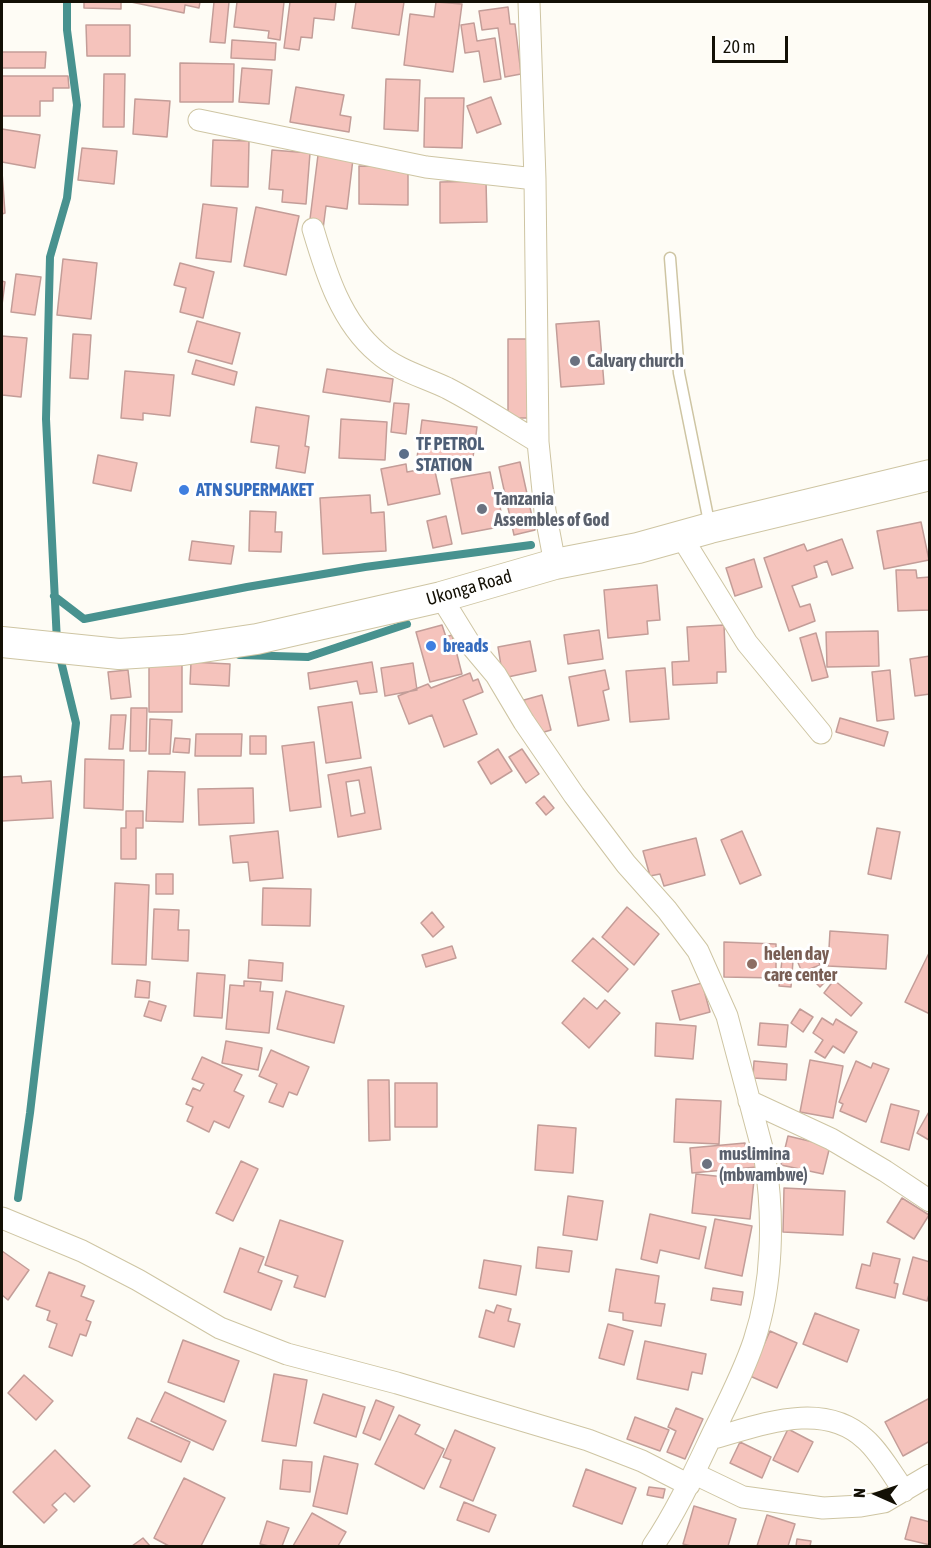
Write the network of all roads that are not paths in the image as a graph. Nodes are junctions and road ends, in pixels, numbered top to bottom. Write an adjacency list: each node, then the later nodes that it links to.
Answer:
1 (529, 2): 3 (street)
2 (199, 120): 3 (street)
3 (535, 179): 6 (street)
4 (313, 229): 6 (street)
5 (670, 258): 8 (lane)
6 (538, 442): 10 (street)
7 (930, 475): 8 (street, Ukonga Road)
8 (710, 528): 9 (street, Ukonga Road)
9 (681, 536): 10 (street, Ukonga Road); 13 (street)
10 (555, 564): 11 (street, Ukonga Road)
11 (441, 597): 12 (street, Ukonga Road); 14 (street)
12 (2, 642)
13 (821, 733)
14 (749, 1101): 15 (street); 17 (street)
15 (930, 1202)
16 (2, 1218): 19 (street)
17 (710, 1439): 19 (street); 20 (street)
18 (930, 1475): 20 (street)
19 (692, 1479): 20 (street); 21 (street)
20 (904, 1491)
21 (653, 1546)

